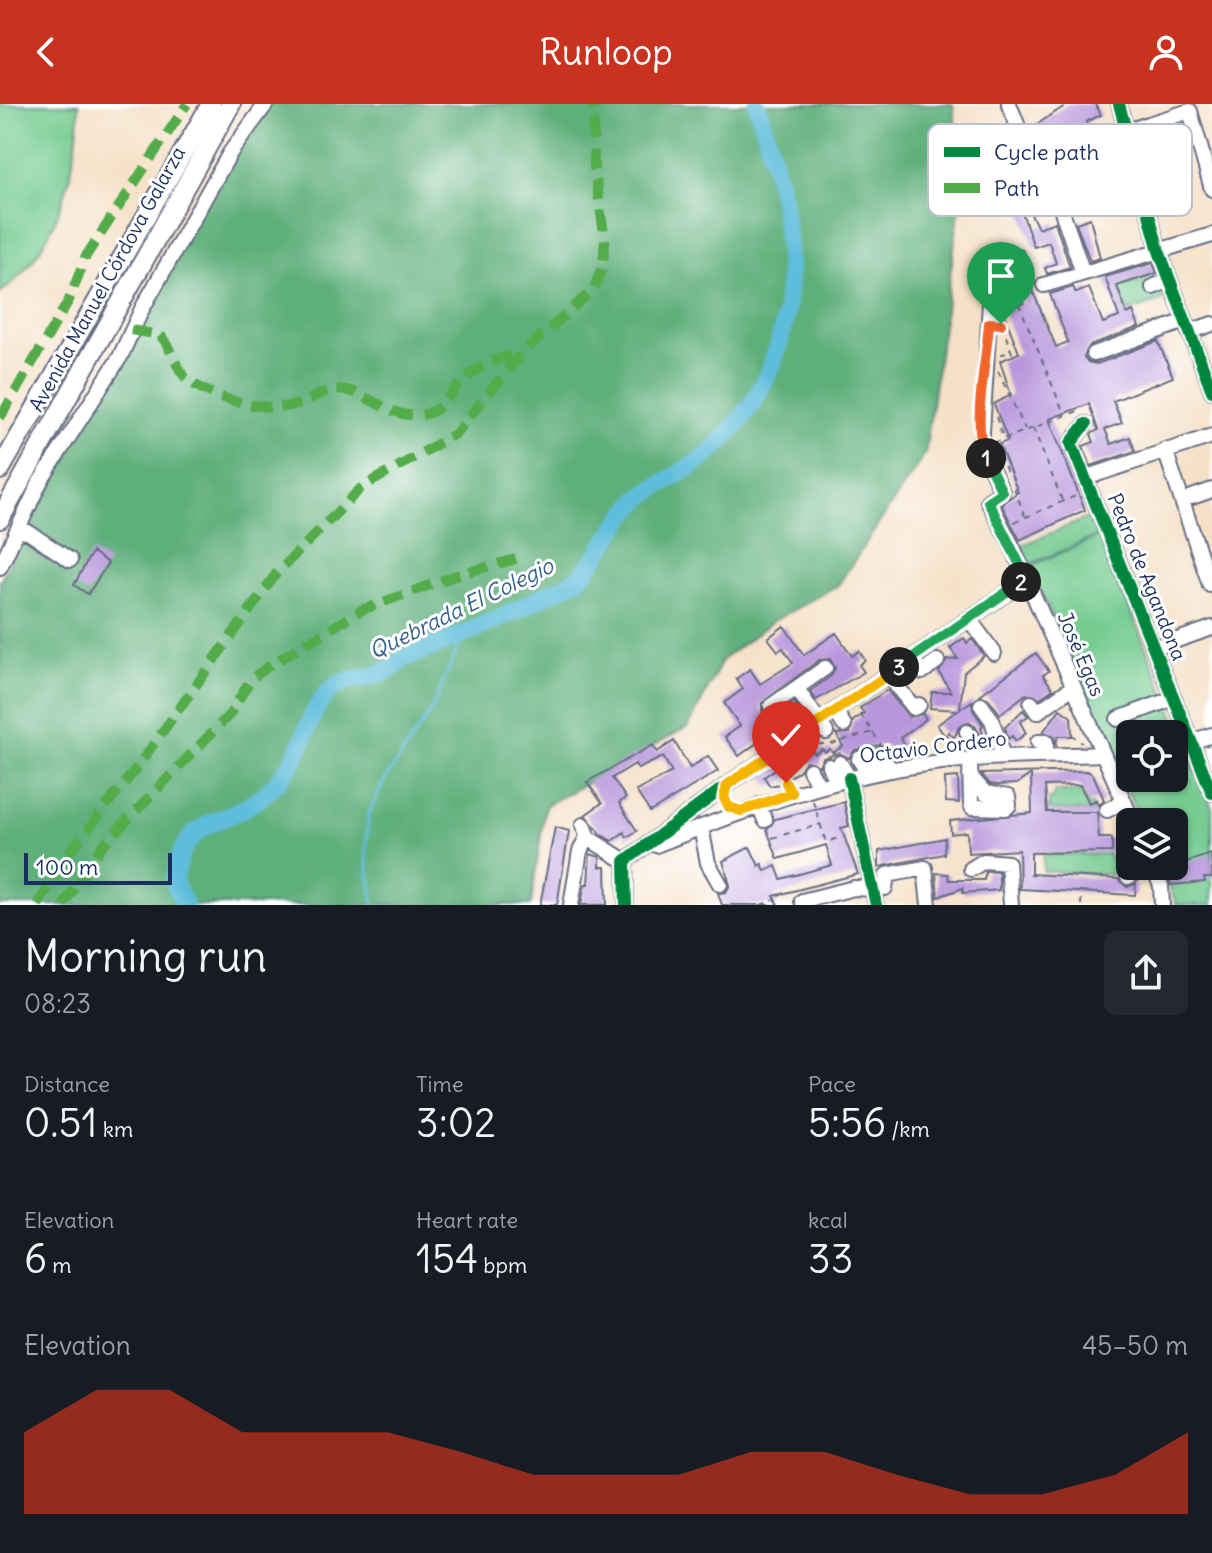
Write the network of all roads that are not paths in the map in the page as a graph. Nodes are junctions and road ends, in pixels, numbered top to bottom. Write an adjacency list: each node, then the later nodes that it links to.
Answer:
1 (211, 104): 26 (main road, Avenida Manuel Córdova Galarza)
2 (231, 104): 30 (main road, Avenida Manuel Córdova Galarza)
3 (266, 104): 31 (street)
4 (1009, 104): 6 (street)
5 (1119, 104): 7 (street)
6 (1017, 124)
7 (1124, 124)
8 (1148, 124): 9 (street)
9 (1212, 189)
10 (1064, 216): 15 (street)
11 (1149, 216): 13 (street)
12 (1212, 235): 13 (street)
13 (1159, 251): 15 (street); 16 (street)
14 (1017, 256): 34 (street, José Egas)
15 (1083, 273): 17 (street)
16 (1170, 280): 18 (street); 20 (street)
17 (1044, 285)
18 (1153, 287)
19 (1212, 324): 20 (street)
20 (1187, 326): 21 (street); 22 (street)
21 (1094, 354)
22 (1212, 391)
23 (1082, 417): 27 (street, Pedro de Agandona)
24 (1212, 436): 25 (street)
25 (1165, 450): 27 (street); 37 (street)
26 (0, 470)
27 (1085, 478): 41 (street, Pedro de Agandona)
28 (1212, 490): 29 (street)
29 (1192, 497)
30 (0, 519)
31 (17, 531): 33 (street); 35 (street)
32 (1035, 557): 34 (street)
33 (70, 560)
34 (1020, 564): 36 (street, José Egas)
35 (0, 567)
36 (1027, 579): 38 (street); 46 (street, José Egas)
37 (1210, 585)
38 (969, 619): 40 (street); 42 (street)
39 (1212, 628): 41 (street)
40 (931, 645): 43 (street); 43 (street)
41 (1154, 648): 48 (street, Pedro de Agandona)
42 (994, 653)
43 (909, 660): 45 (street)
44 (825, 668): 47 (street)
45 (888, 675): 50 (street); 54 (street)
46 (1073, 687): 49 (street); 58 (street, José Egas)
47 (797, 689): 52 (street); 54 (street)
48 (1174, 698): 53 (street); 57 (street, Pedro de Agandona)
49 (1031, 703)
50 (919, 705)
51 (981, 705): 59 (street)
52 (771, 706)
53 (1118, 719)
54 (836, 720): 62 (street)
55 (966, 733): 60 (street)
56 (1212, 735): 57 (street)
57 (1191, 742): 63 (street, Pedro de Agandona)
58 (1103, 754): 59 (street, Octavio Cordero); 64 (street, José Egas)
59 (1003, 757): 60 (street, Octavio Cordero)
60 (972, 764): 61 (street, Octavio Cordero)
61 (832, 774): 65 (street, Octavio Cordero); 77 (street)
62 (727, 785): 68 (street); 73 (street)
63 (1212, 793)
64 (1124, 801): 66 (street, José Egas); 67 (street)
65 (759, 805): 68 (street, Octavio Cordero); 69 (street)
66 (1127, 808)
67 (1107, 810)
68 (741, 811): 71 (street, Octavio Cordero)
69 (765, 820)
70 (583, 825): 72 (street)
71 (701, 827): 73 (street, Octavio Cordero); 76 (street)
72 (589, 840): 73 (street); 79 (street)
73 (631, 857): 80 (street)
74 (971, 869): 83 (street)
75 (1158, 880): 84 (street)
76 (720, 884)
77 (879, 888): 78 (street); 81 (street); 82 (street)
78 (802, 901)
79 (571, 905)
80 (626, 905)
81 (876, 905)
82 (929, 905)
83 (1011, 905)
84 (1162, 905)

